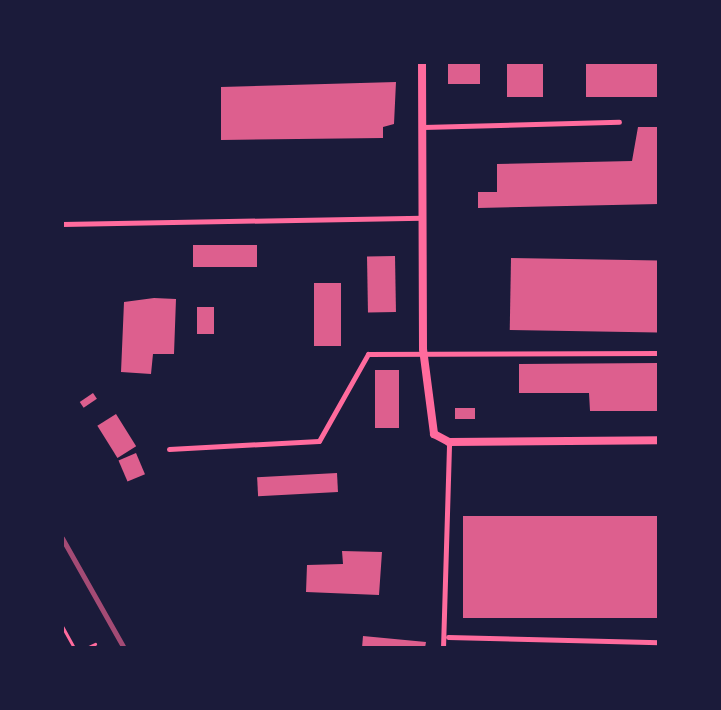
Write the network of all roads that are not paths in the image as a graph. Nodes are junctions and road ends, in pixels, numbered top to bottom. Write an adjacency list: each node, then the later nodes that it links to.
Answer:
1 (422, 62): 3 (street)
2 (619, 122): 3 (lane)
3 (423, 127): 4 (street)
4 (423, 218): 5 (lane); 6 (street)
5 (62, 224)
6 (423, 349): 7 (lane); 9 (street); 10 (lane)
7 (659, 353)
8 (659, 440): 9 (street)
9 (449, 442): 11 (lane)
10 (169, 449)
11 (448, 637): 12 (lane); 13 (lane)
12 (659, 642)
13 (443, 648)

